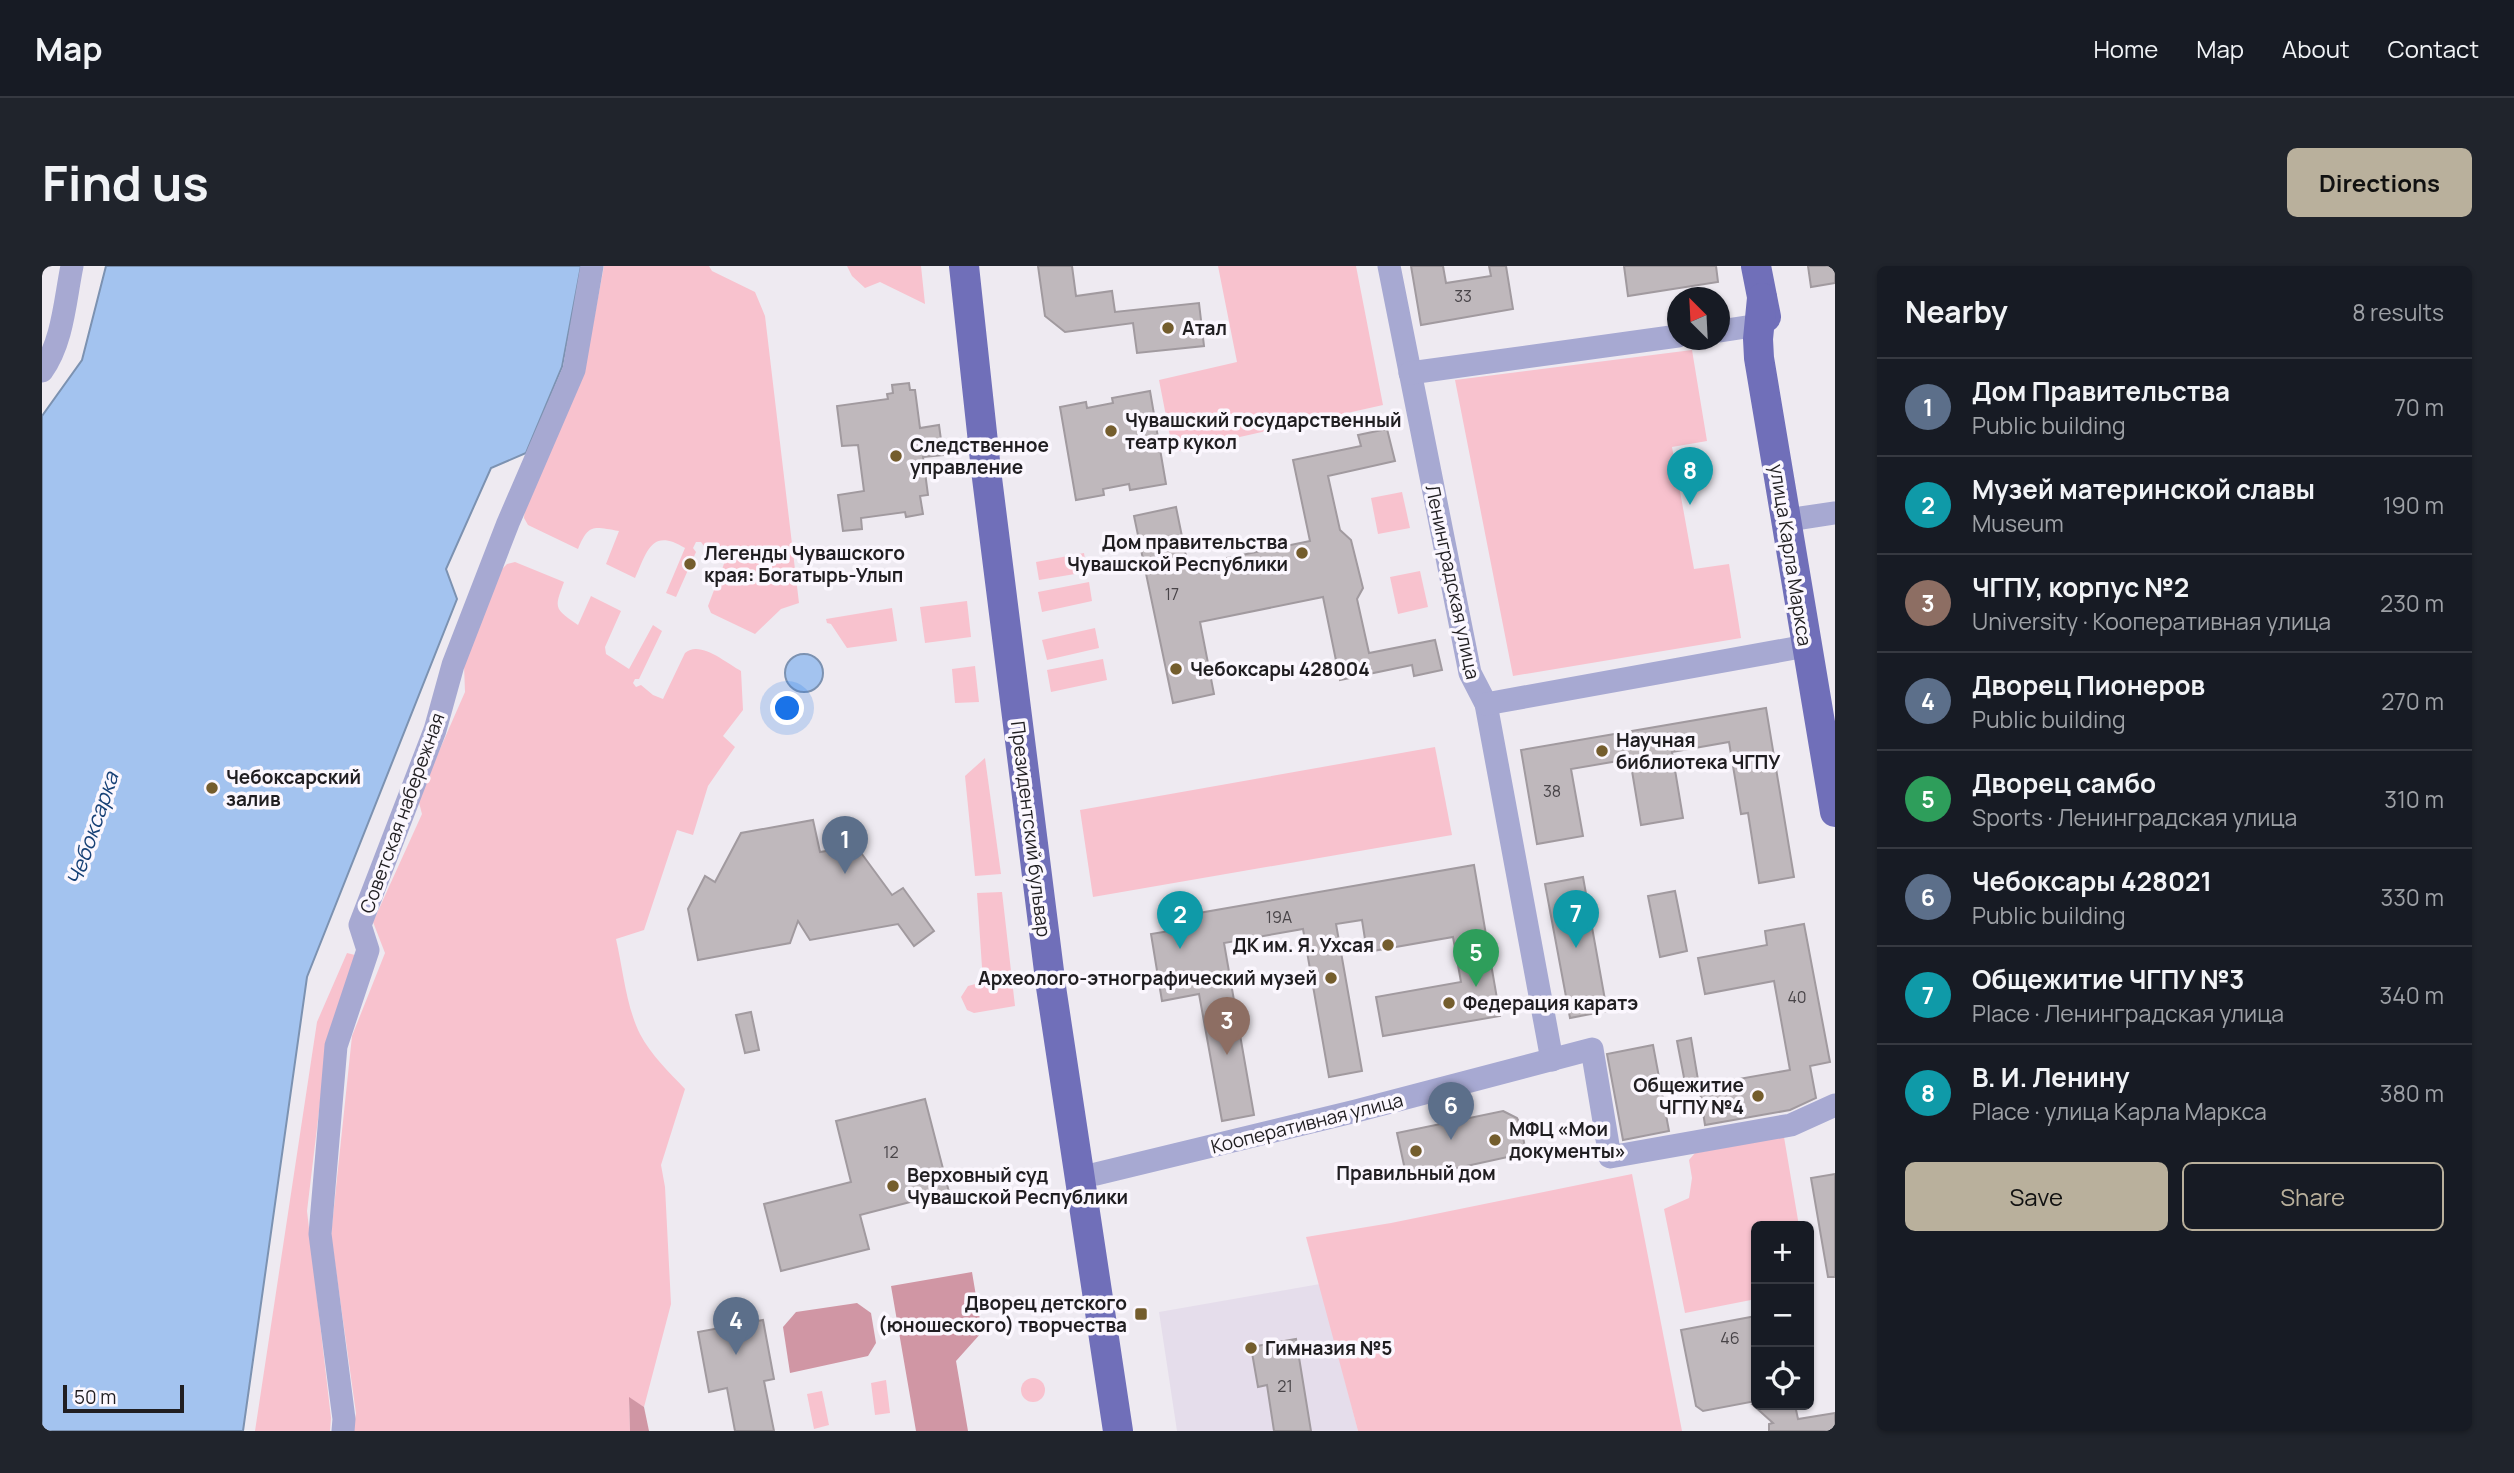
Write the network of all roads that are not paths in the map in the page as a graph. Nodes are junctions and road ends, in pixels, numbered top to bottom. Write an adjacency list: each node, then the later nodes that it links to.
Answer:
1 (72, 266): 11 (street)
2 (592, 266): 23 (street, Советская набережная)
3 (964, 266): 8 (main road, Президентский бульвар)
4 (982, 266): 8 (main road, Президентский бульвар)
5 (1389, 266): 12 (street, Ленинградская улица)
6 (1756, 266): 7 (main road, улица Карла Маркса)
7 (1762, 315): 9 (street); 14 (main road, улица Карла Маркса); 15 (main road, улица Карла Маркса)
8 (979, 326): 21 (main road, Президентский бульвар)
9 (1730, 327)
10 (1667, 338): 12 (street)
11 (42, 371)
12 (1409, 373): 16 (street, Ленинградская улица)
13 (1835, 513): 14 (street)
14 (1801, 518): 17 (main road, улица Карла Маркса)
15 (1806, 646): 16 (street); 18 (main road, улица Карла Маркса)
16 (1486, 704): 19 (street, Ленинградская улица)
17 (1835, 717)
18 (1835, 812)
19 (1552, 1060): 20 (street, Кооперативная улица); 21 (street, Кооперативная улица)
20 (1835, 1105)
21 (1088, 1175): 22 (main road, Президентский бульвар)
22 (1100, 1255): 24 (main road, Президентский бульвар); 25 (main road, Президентский бульвар)
23 (343, 1425)
24 (1118, 1431)
25 (1135, 1431)

